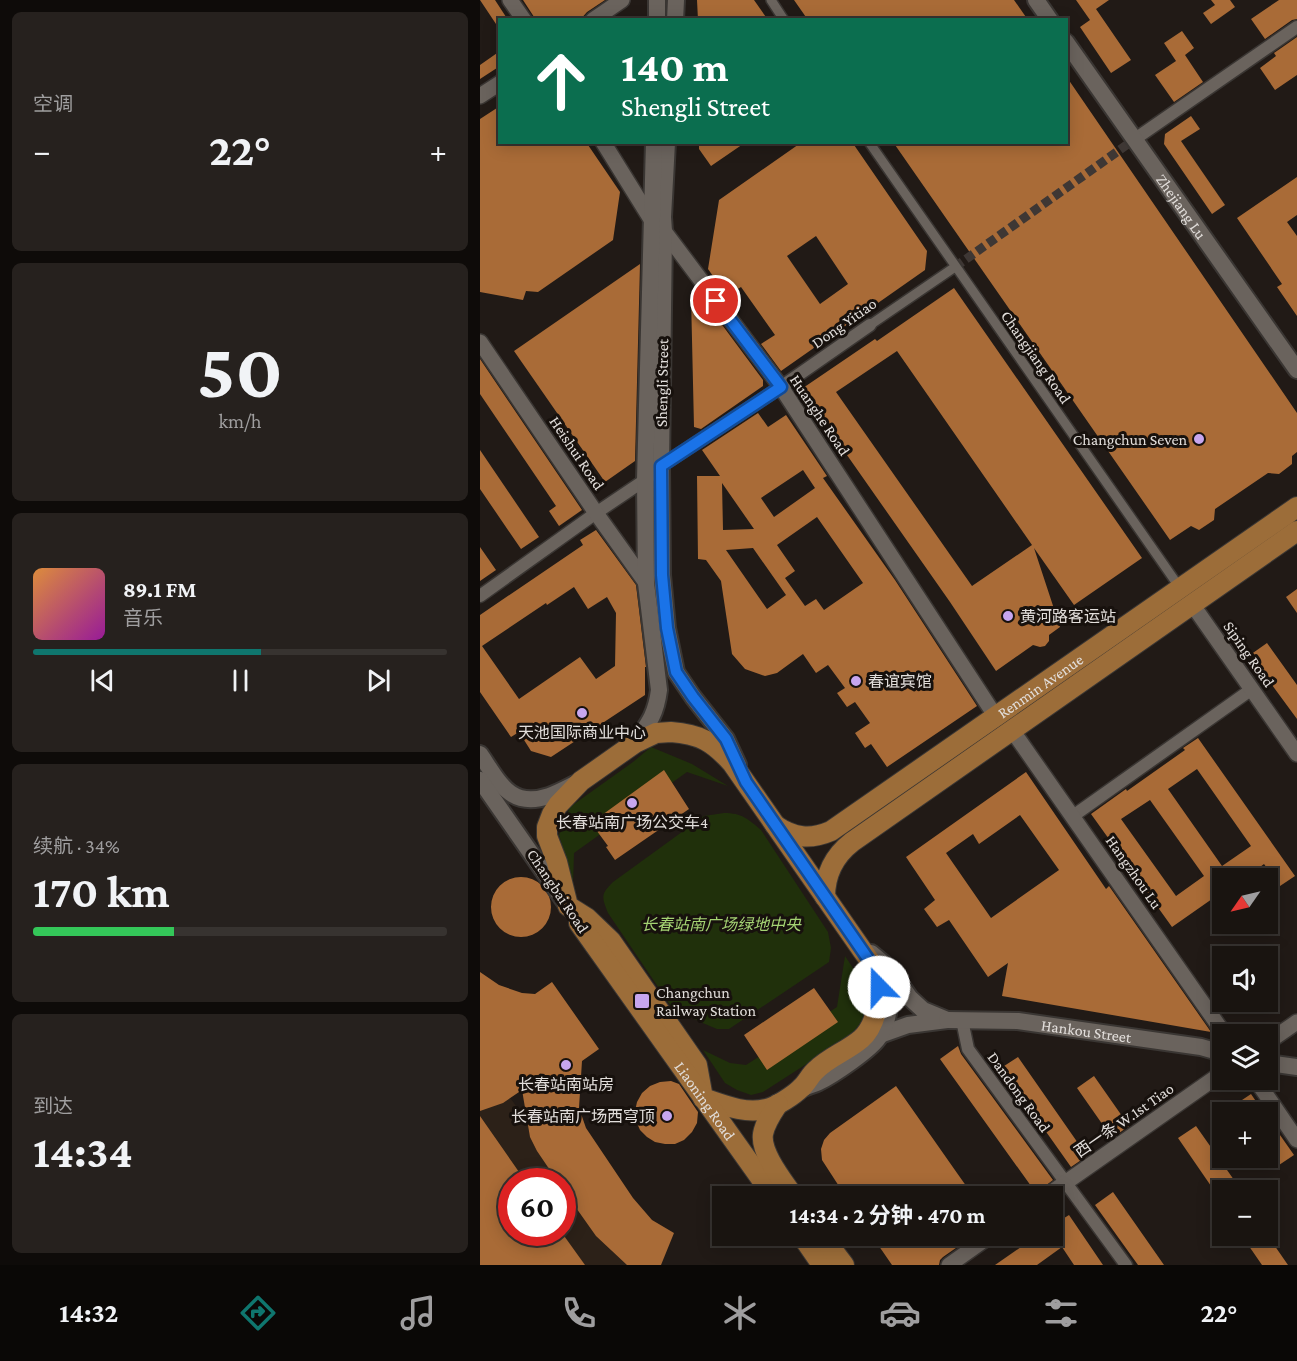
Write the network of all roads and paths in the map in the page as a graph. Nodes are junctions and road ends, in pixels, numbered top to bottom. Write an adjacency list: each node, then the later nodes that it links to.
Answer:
1 (510, 0): 7 (street)
2 (622, 0): 8 (street)
3 (657, 0): 9 (main road)
4 (676, 0): 10 (main road)
5 (771, 0): 11 (street)
6 (1036, 0): 12 (main road)
7 (523, 18)
8 (596, 18)
9 (657, 18)
10 (675, 18)
11 (783, 18)
12 (1049, 18)
13 (1297, 27): 17 (street)
14 (1068, 45): 17 (main road, Zhejiang Lu)
15 (498, 84): 16 (street)
16 (480, 96)
17 (1136, 139): 26 (main road, Zhejiang Lu)
18 (604, 144): 22 (street, Huanghe Road)
19 (654, 144): 22 (main road, Shengli Street)
20 (667, 144): 22 (main road, Shengli Street)
21 (870, 144): 23 (street, Changjiang Road)
22 (658, 226): 27 (street, Huanghe Road); 28 (main road, Shengli Street); 29 (main road, Shengli Street)
23 (955, 267): 24 (street, Dong Yitiao); 34 (street, Changjiang Road)
24 (870, 325): 27 (street, Dong Yitiao)
25 (480, 342): 31 (street, Heishui Road)
26 (1297, 370)
27 (781, 387): 28 (street, Dong Yitiao); 38 (street, Huanghe Road)
28 (661, 466): 29 (street, Dong Yitiao); 45 (main road, Shengli Street)
29 (645, 480): 31 (street, Dong Yitiao); 33 (main road, Shengli Street)
30 (1297, 507): 34 (main road, Renmin Avenue)
31 (596, 513): 33 (street, Heishui Road); 35 (street, Dong Yitiao)
32 (1297, 531): 36 (main road, Renmin Avenue)
33 (646, 583): 40 (main road, Shengli Street)
34 (1180, 588): 38 (main road, Renmin Avenue)
35 (480, 596)
36 (1192, 604): 37 (street, Siping Road); 39 (main road, Renmin Avenue)
37 (1252, 689): 42 (street, Siping Road); 46 (street)
38 (996, 717): 47 (main road, Renmin Avenue)
39 (1012, 730): 46 (street, Hangzhou Lu); 48 (main road, Renmin Avenue)
40 (635, 742): 44 (main road); 45 (main road)
41 (480, 754): 44 (main road)
42 (1297, 754)
43 (480, 780): 49 (main road, Changbai Road)
44 (581, 781): 49 (main road)
45 (746, 782): 47 (main road)
46 (1073, 816): 55 (street, Hangzhou Lu)
47 (775, 825): 48 (main road)
48 (825, 897): 50 (main road)
49 (568, 906): 52 (main road, Changbai Road); 64 (main road)
50 (840, 918): 51 (main road); 62 (main road)
51 (871, 953): 53 (main road); 56 (main road)
52 (636, 1003): 64 (main road, Liaoning Road)
53 (955, 1020): 56 (main road); 58 (main road, Hankou Street); 67 (street, Dandong Road)
54 (1297, 1022): 57 (street)
55 (1217, 1024)
56 (880, 1035): 62 (main road)
57 (1278, 1035)
58 (1212, 1050)
59 (1278, 1064): 60 (main road)
60 (1297, 1067)
61 (1212, 1080): 67 (street, 西一条 W.1st Tiao)
62 (801, 1089): 65 (main road)
63 (1263, 1090): 66 (street)
64 (704, 1098): 65 (main road); 68 (main road, Liaoning Road)
65 (778, 1104): 69 (main road, Liaoning Road)
66 (1297, 1140)
67 (1065, 1183): 70 (street, 西一条 W.1st Tiao); 77 (street, Dandong Road)
68 (766, 1186)
69 (787, 1186)
70 (1061, 1186)
71 (809, 1246): 74 (main road)
72 (830, 1246): 75 (main road)
73 (976, 1246): 76 (street)
74 (822, 1265)
75 (844, 1265)
76 (949, 1265)
77 (1126, 1265)

